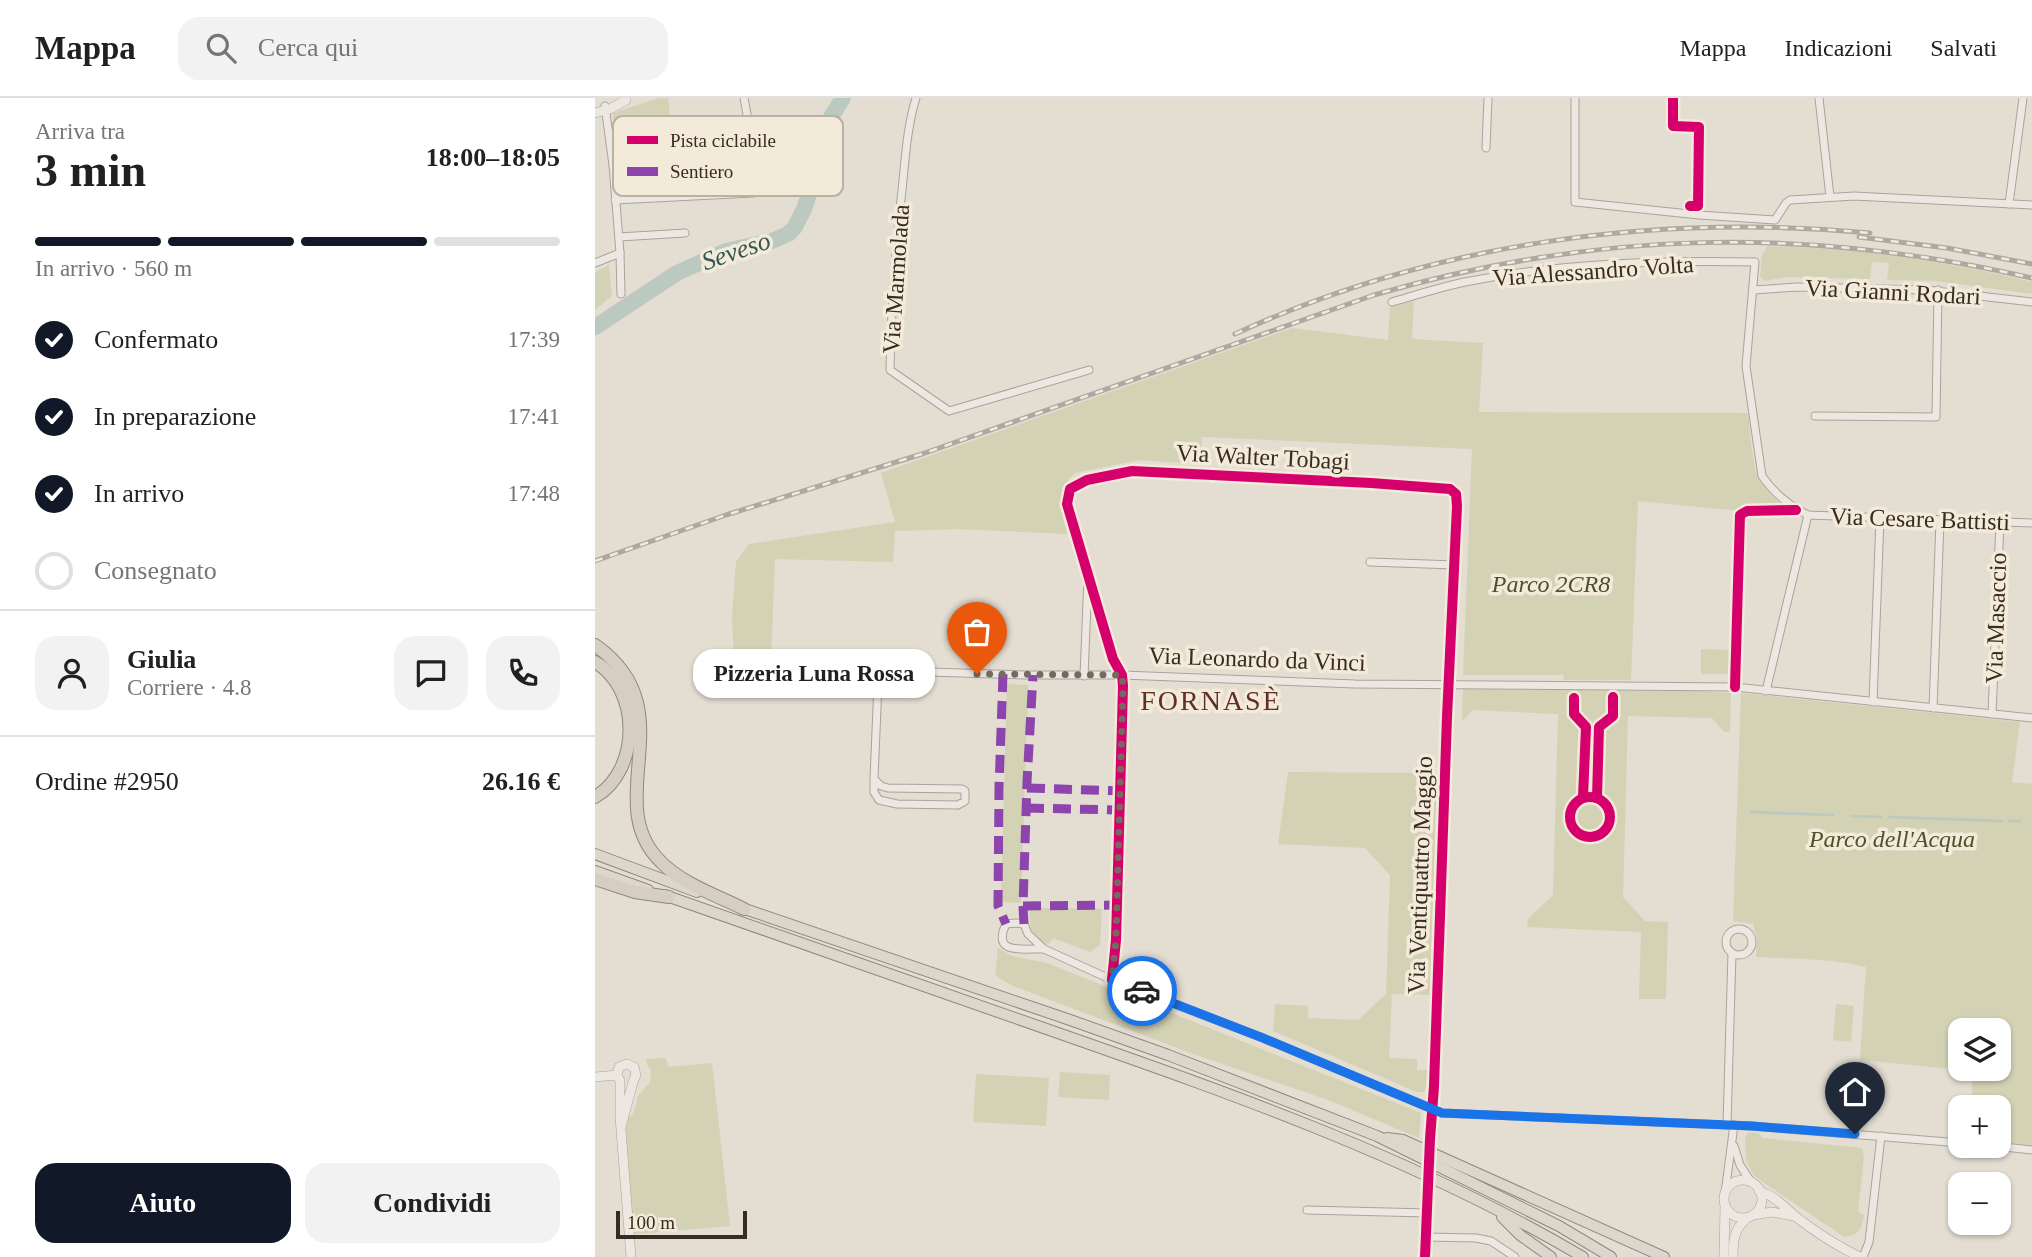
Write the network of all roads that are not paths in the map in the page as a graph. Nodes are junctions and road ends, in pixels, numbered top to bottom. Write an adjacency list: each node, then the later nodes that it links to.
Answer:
1 (614, 98): 9 (street)
2 (744, 98): 11 (street)
3 (916, 98): 29 (street, Via Marmolada)
4 (1488, 98): 12 (street)
5 (1575, 98): 16 (street)
6 (1819, 98): 16 (street)
7 (2023, 98): 18 (street)
8 (627, 99): 9 (street)
9 (605, 108): 10 (street); 13 (street)
10 (595, 111)
11 (747, 116)
12 (1486, 148)
13 (613, 165)
14 (615, 196): 17 (street)
15 (694, 196): 17 (street)
16 (1830, 197): 18 (street)
17 (615, 200): 21 (street)
18 (2009, 204): 19 (street)
19 (2032, 205)
20 (685, 233): 21 (street)
21 (619, 237): 22 (street)
22 (620, 253): 23 (street); 26 (street)
23 (595, 263)
24 (1753, 290): 25 (street, Via Gianni Rodari); 27 (street, Via Alessandro Volta); 32 (street)
25 (1938, 290): 28 (street, Via Gianni Rodari); 30 (street)
26 (621, 294)
27 (1392, 302)
28 (2032, 302)
29 (1089, 370)
30 (1815, 416)
31 (1456, 494): 38 (street, Via Ventiquattro Maggio); 39 (street, Via Walter Tobagi)
32 (1808, 515): 33 (street, Via Cesare Battisti); 45 (street)
33 (1880, 518): 34 (street, Via Cesare Battisti); 46 (street)
34 (1940, 521): 35 (street, Via Cesare Battisti); 47 (street)
35 (2000, 522): 36 (street, Via Cesare Battisti); 48 (street, Via Masaccio)
36 (2032, 523)
37 (1370, 562): 38 (street)
38 (1455, 565): 44 (street, Via Ventiquattro Maggio)
39 (1089, 574): 42 (street); 43 (street)
40 (595, 647): 56 (highway)
41 (595, 662): 51 (highway)
42 (1122, 675): 43 (street, Via Leonardo da Vinci); 44 (street, Via Leonardo da Vinci); 59 (street)
43 (1083, 676): 50 (street, Via Leonardo da Vinci)
44 (1449, 685): 45 (street, Via Leonardo da Vinci); 63 (street, Via Ventiquattro Maggio)
45 (1766, 691): 46 (street, Via Leonardo da Vinci)
46 (1873, 702): 47 (street, Via Leonardo da Vinci)
47 (1933, 708): 48 (street, Via Leonardo da Vinci)
48 (1992, 714): 49 (street, Via Leonardo da Vinci)
49 (2032, 718)
50 (874, 779): 50 (street)
51 (595, 797)
52 (595, 854): 56 (highway)
53 (595, 871): 55 (highway)
54 (595, 879): 55 (highway)
55 (669, 897): 76 (highway)
56 (744, 909): 66 (highway)
57 (1044, 949): 57 (street); 59 (street)
58 (1733, 953): 64 (street)
59 (1112, 980): 63 (street)
60 (595, 1077): 61 (street)
61 (618, 1078): 62 (street); 62 (street); 65 (street)
62 (633, 1082): 65 (street)
63 (1432, 1109): 64 (street); 78 (street, Via Ventiquattro Maggio, bridge)
64 (1731, 1125): 67 (street); 68 (street)
65 (621, 1127): 82 (street)
66 (1377, 1136): 87 (highway); 88 (highway)
67 (1881, 1136): 69 (street); 91 (street)
68 (1733, 1142): 72 (street); 74 (street)
69 (1948, 1142)
70 (2011, 1148): 71 (street)
71 (2032, 1150)
72 (1751, 1182): 73 (street); 74 (street)
73 (1759, 1191): 79 (street); 80 (street)
74 (1725, 1193): 75 (street)
75 (1725, 1204): 79 (street); 89 (street)
76 (1493, 1207): 85 (highway); 86 (highway)
77 (1307, 1210): 78 (street)
78 (1427, 1213): 81 (street, Via Ventiquattro Maggio)
79 (1751, 1216): 80 (street); 90 (street)
80 (1796, 1217): 91 (street)
81 (1426, 1237): 83 (street, Via Ventiquattro Maggio); 84 (street)
82 (631, 1257)
83 (1425, 1257)
84 (1515, 1257)
85 (1551, 1257)
86 (1583, 1257)
87 (1611, 1257)
88 (1664, 1257)
89 (1724, 1257)
90 (1733, 1257)
91 (1862, 1257)

